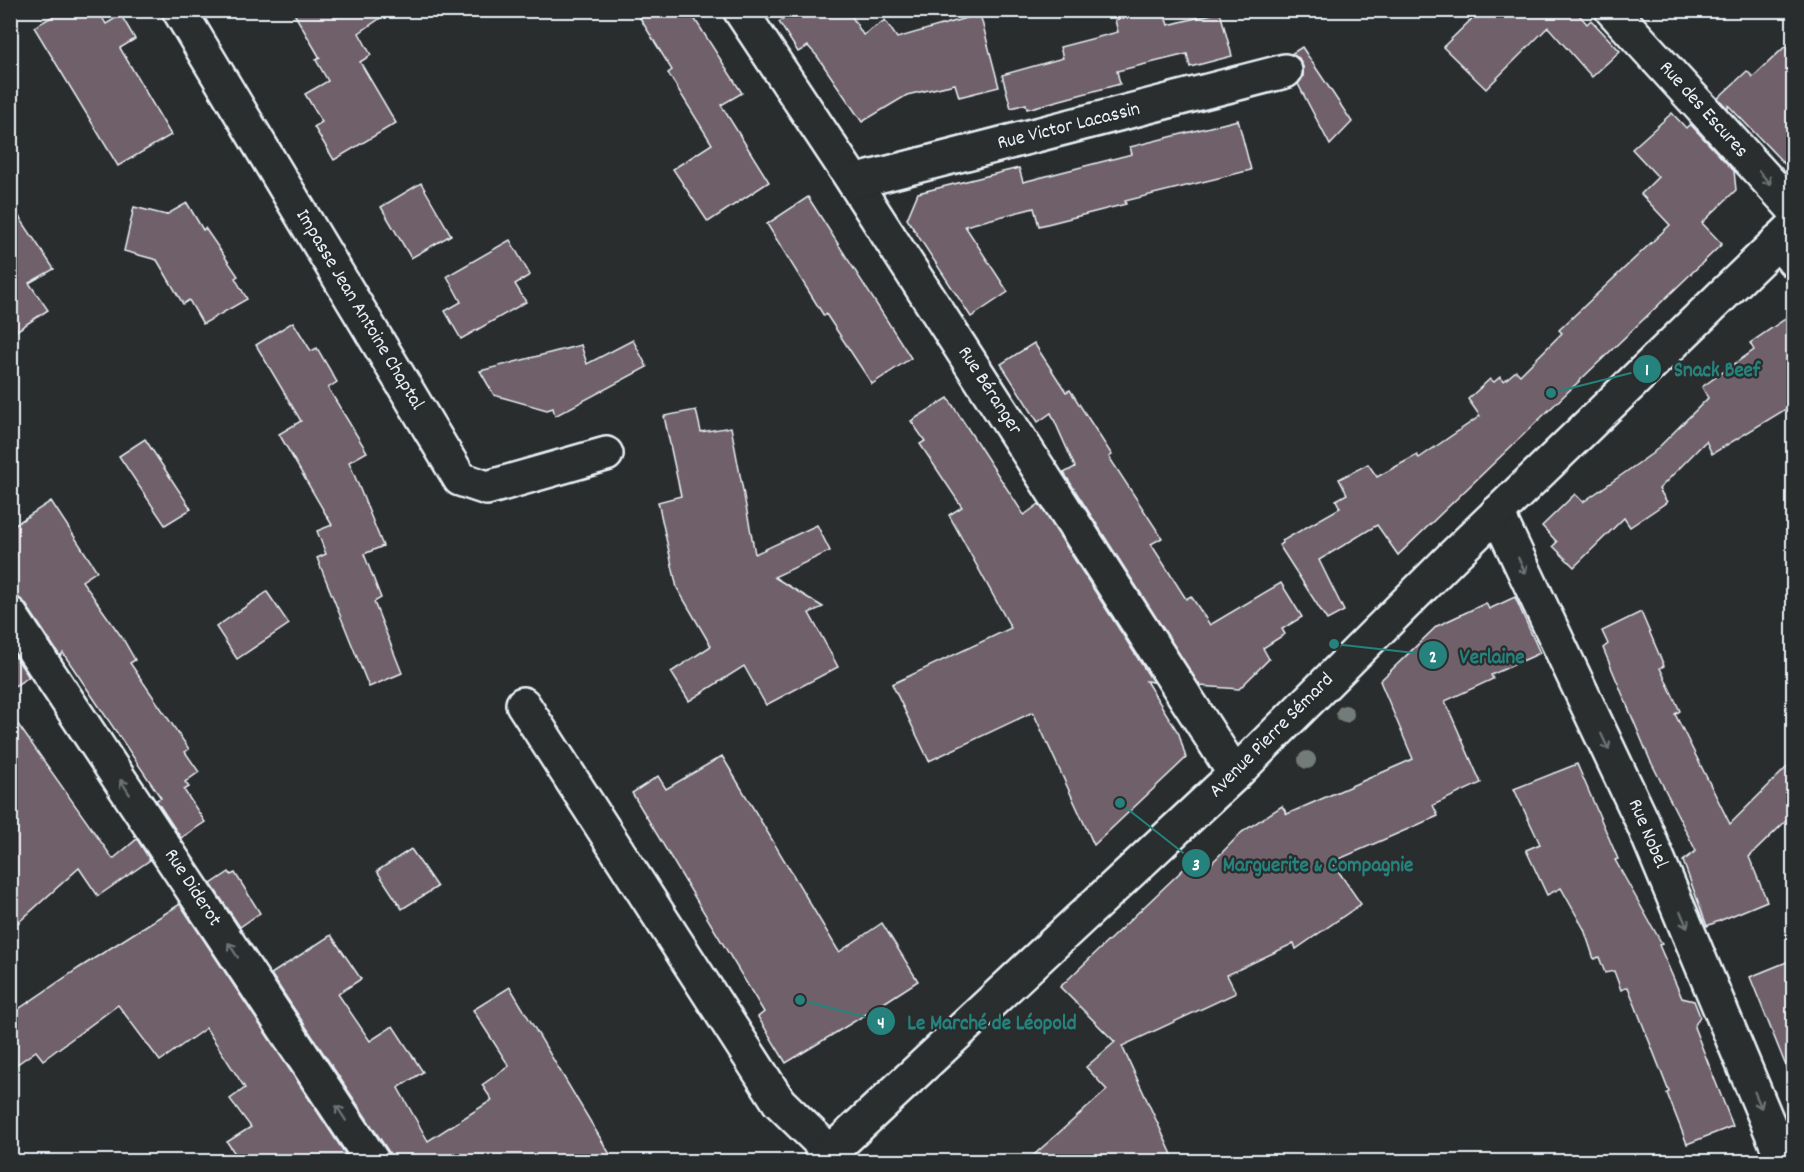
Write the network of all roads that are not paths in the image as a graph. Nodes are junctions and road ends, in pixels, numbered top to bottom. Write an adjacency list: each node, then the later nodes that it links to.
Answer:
1 (180, 10): 8 (street, Impasse Jean Antoine Chaptal)
2 (740, 10): 5 (street, Rue Béranger)
3 (1612, 10): 6 (street, Rue des Escures, one-way to 6)
4 (1285, 71): 5 (street, Rue Victor Lacassin)
5 (854, 182): 12 (street, Rue Béranger)
6 (1794, 209)
7 (1788, 243): 9 (street, Avenue Pierre Sémard)
8 (606, 454)
9 (1497, 513): 12 (street, Avenue Pierre Sémard); 13 (street, Rue Nobel, one-way to 13)
10 (10, 614): 15 (street, Rue Diderot, one-way to 10)
11 (523, 704): 14 (street)
12 (1235, 774): 14 (street, Avenue Pierre Sémard)
13 (1783, 1138)
14 (825, 1157)
15 (373, 1161)

